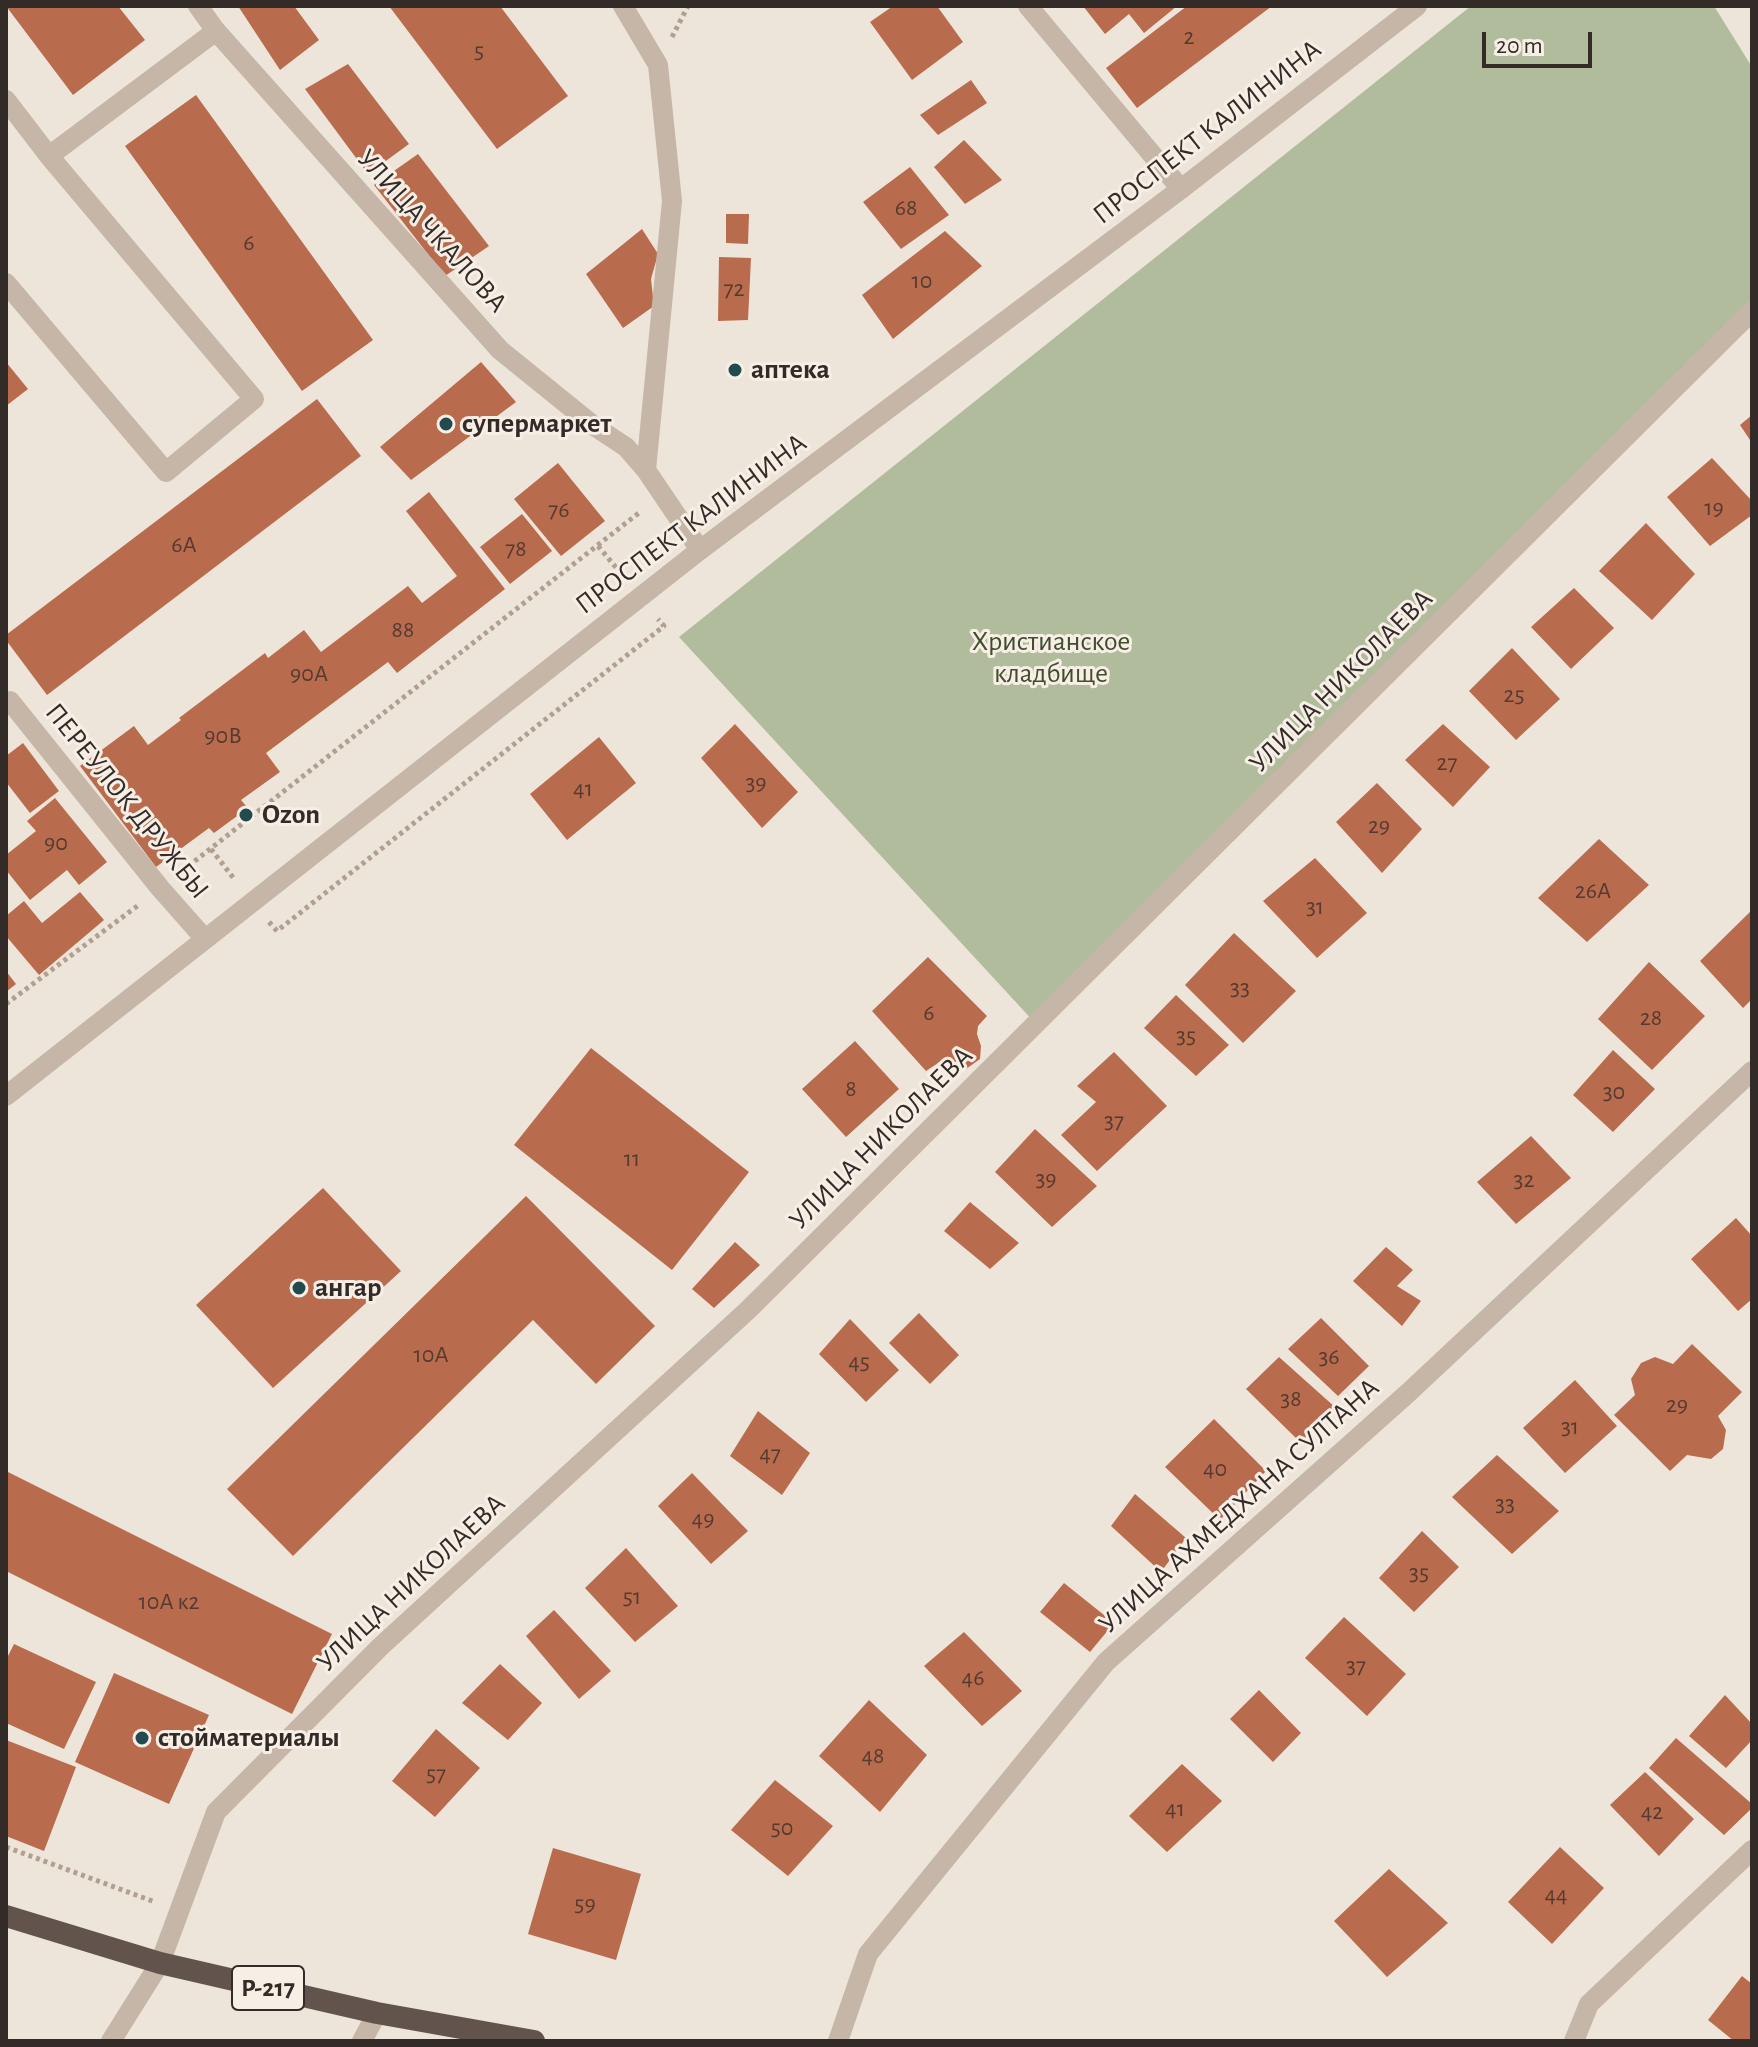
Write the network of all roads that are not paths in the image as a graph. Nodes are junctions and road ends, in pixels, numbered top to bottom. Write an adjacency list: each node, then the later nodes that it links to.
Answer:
1 (198, 6): 5 (street, УЛИЦА ЧКАЛОВА)
2 (623, 6): 11 (street)
3 (1028, 6): 8 (street)
4 (1417, 6): 8 (street, ПРОСПЕКТ КАЛИНИНА)
5 (216, 31): 7 (street); 11 (street, УЛИЦА ЧКАЛОВА)
6 (6, 100): 7 (street)
7 (49, 156): 9 (street)
8 (1181, 189): 12 (street, ПРОСПЕКТ КАЛИНИНА)
9 (6, 283)
10 (1752, 311): 19 (street, УЛИЦА НИКОЛАЕВА)
11 (646, 470): 12 (street, УЛИЦА ЧКАЛОВА)
12 (700, 550): 14 (street, ПРОСПЕКТ КАЛИНИНА)
13 (7, 701): 14 (street, ПЕРЕУЛОК ДРУЖБЫ)
14 (205, 939): 16 (street, ПРОСПЕКТ КАЛИНИНА)
15 (1752, 1071): 24 (street, УЛИЦА АХМЕДХАНА СУЛТАНА)
16 (6, 1096)
17 (1752, 1850): 25 (street)
18 (6, 1916): 19 (highway, Р-217)
19 (160, 1963): 20 (highway, Р-217); 21 (street, УЛИЦА НИКОЛАЕВА)
20 (377, 2013): 22 (street); 23 (highway, Р-217)
21 (111, 2041)
22 (362, 2041)
23 (534, 2041)
24 (838, 2041)
25 (1574, 2041)

